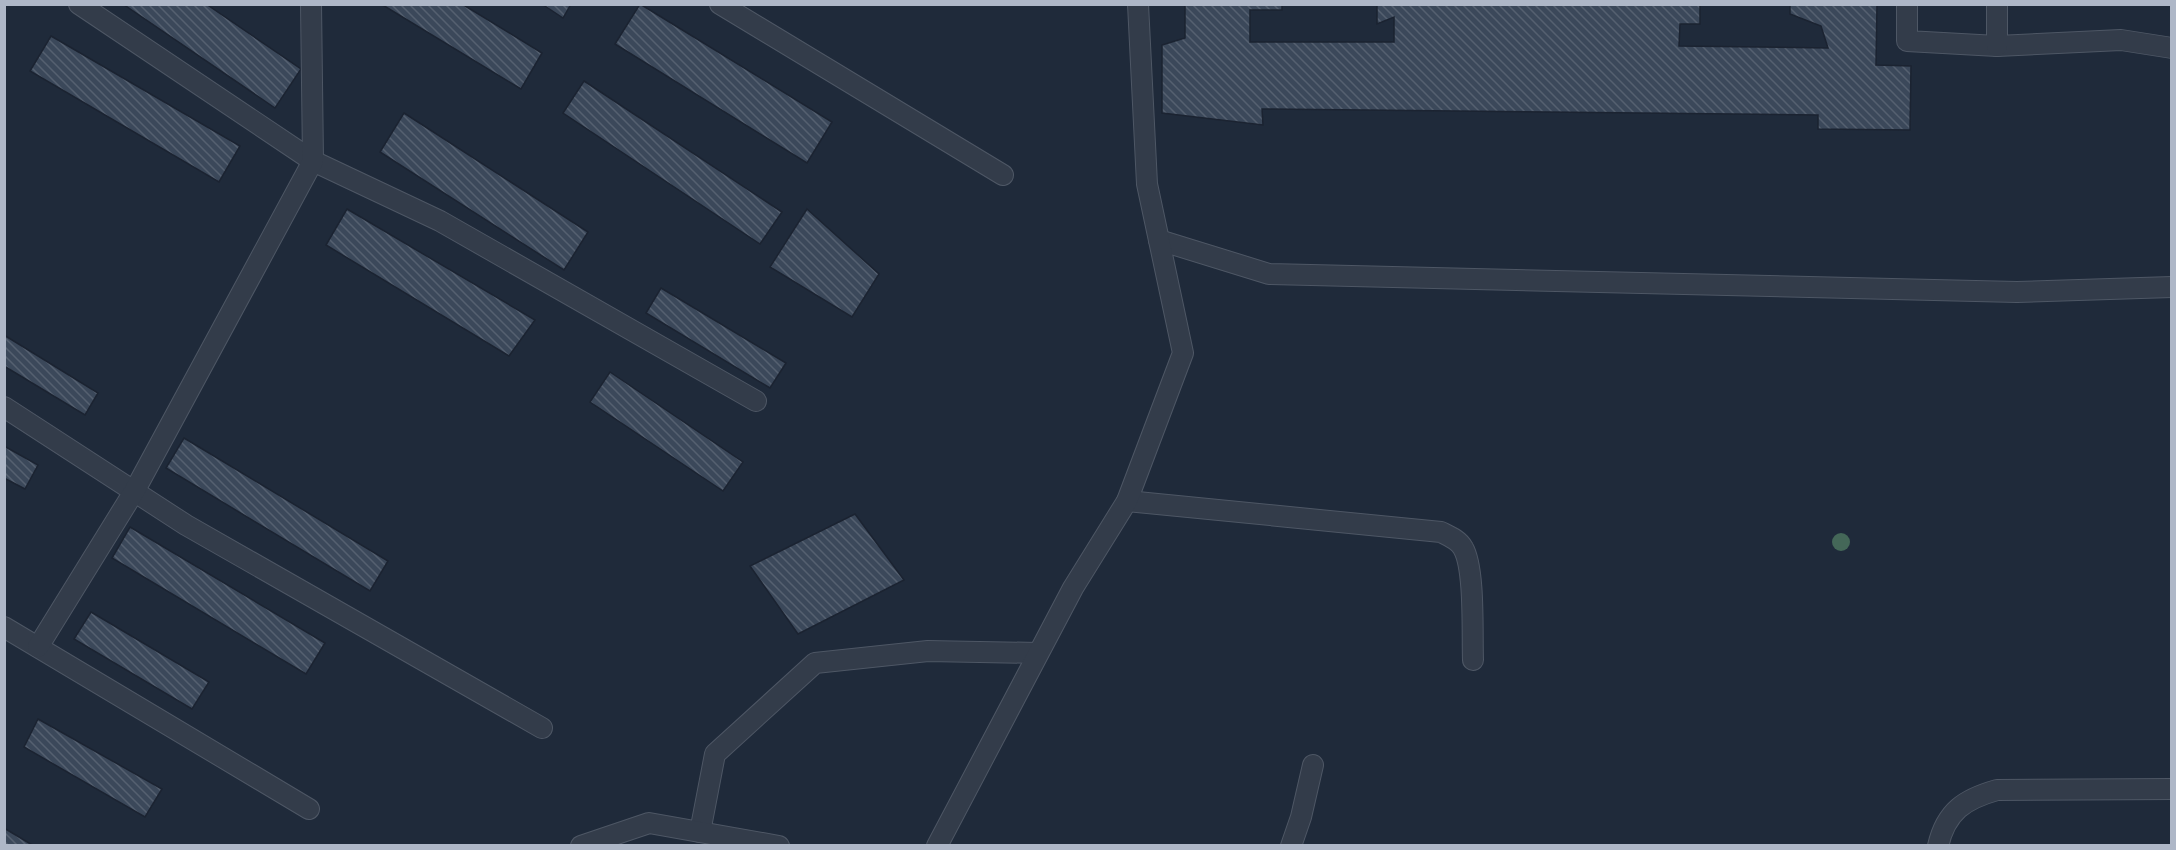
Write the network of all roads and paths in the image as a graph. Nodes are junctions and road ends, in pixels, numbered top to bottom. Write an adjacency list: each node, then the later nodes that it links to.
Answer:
1 (79, 4): 9 (lane)
2 (311, 4): 9 (lane)
3 (720, 4): 10 (lane)
4 (1137, 4): 11 (lane)
5 (1907, 4): 7 (lane)
6 (1997, 4): 7 (lane)
7 (1996, 46): 8 (lane)
8 (2172, 48)
9 (313, 161): 13 (lane); 15 (lane)
10 (1003, 175)
11 (1159, 240): 12 (lane); 16 (lane)
12 (2172, 287)
13 (756, 401)
14 (4, 406): 15 (lane)
15 (135, 490): 18 (lane); 21 (lane)
16 (1127, 501): 19 (lane); 20 (lane)
17 (4, 627): 18 (lane)
18 (38, 647): 24 (lane)
19 (1038, 653): 25 (lane); 28 (lane)
20 (1473, 660)
21 (542, 728)
22 (1313, 765): 29 (lane)
23 (2172, 789): 30 (lane)
24 (309, 809)
25 (700, 832): 26 (lane); 27 (lane)
26 (581, 846)
27 (779, 846)
28 (937, 846)
29 (1291, 846)
30 (1938, 846)

